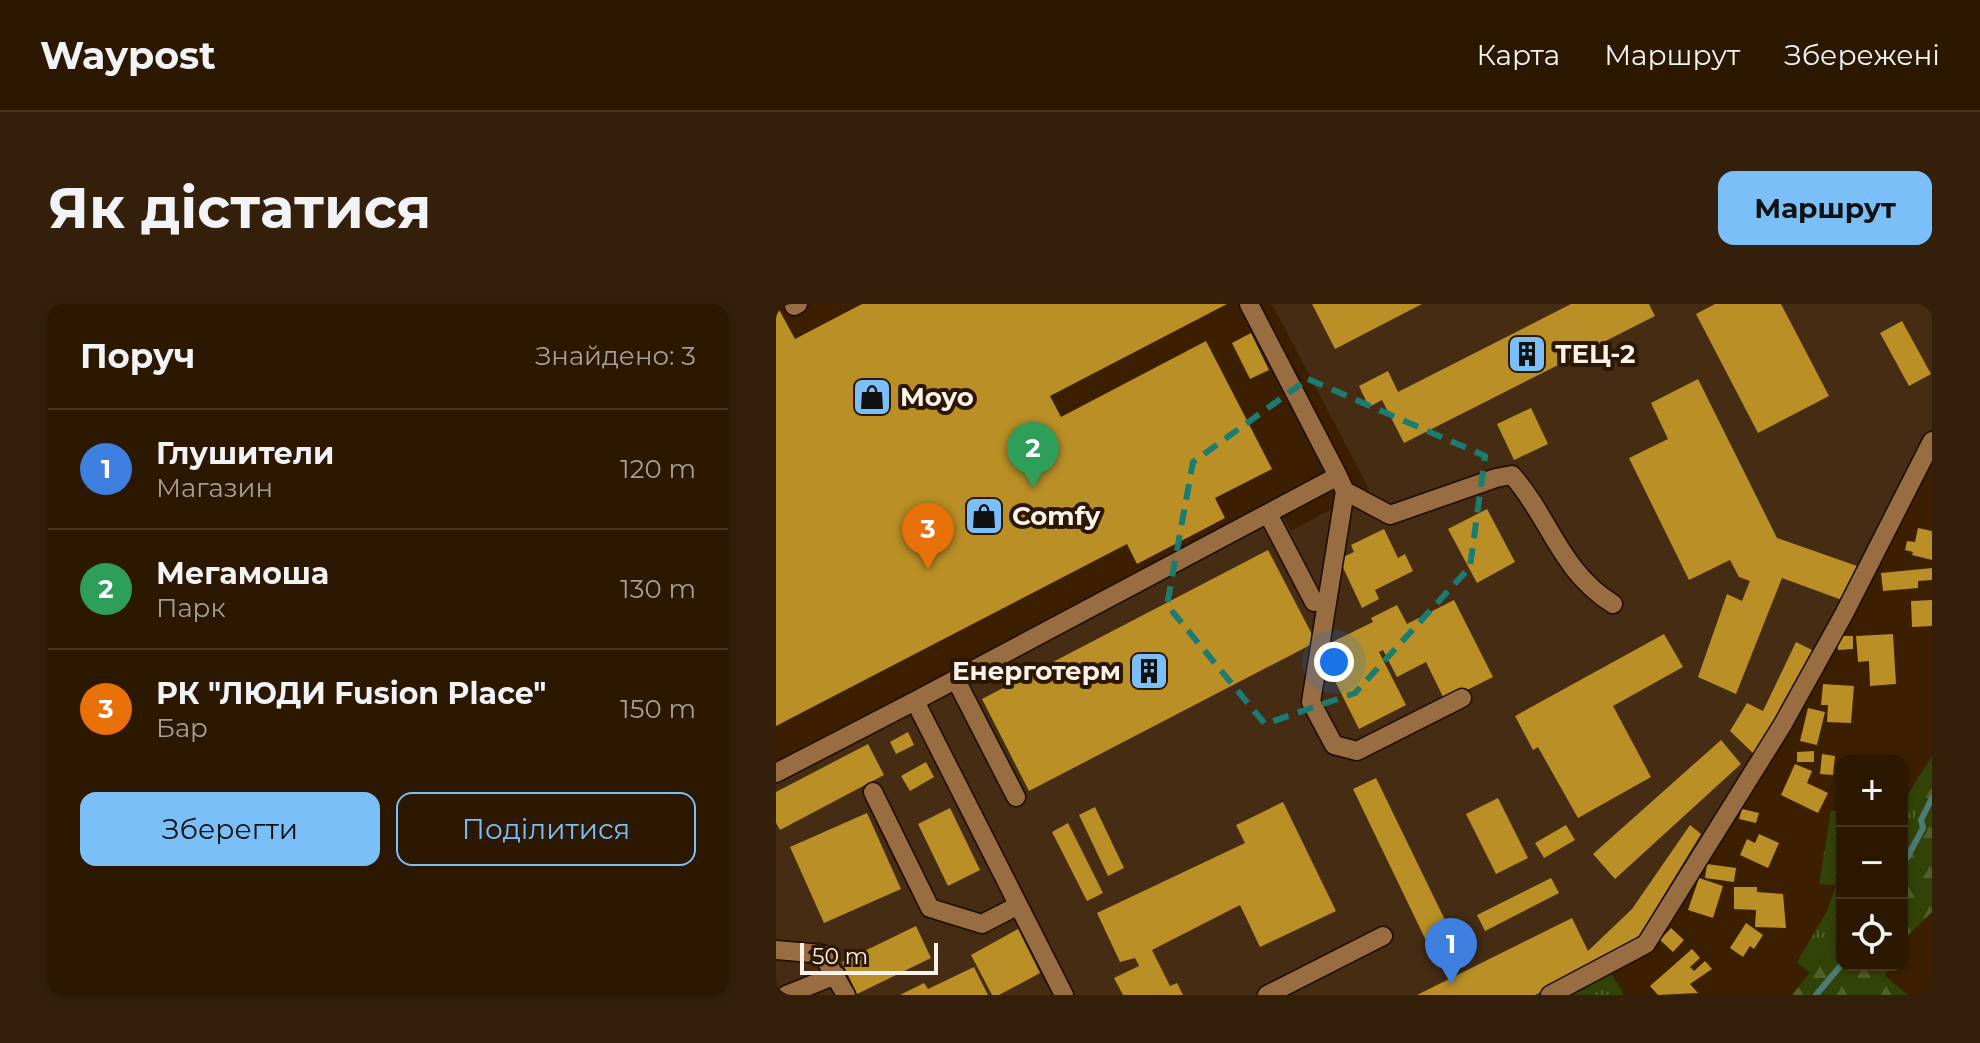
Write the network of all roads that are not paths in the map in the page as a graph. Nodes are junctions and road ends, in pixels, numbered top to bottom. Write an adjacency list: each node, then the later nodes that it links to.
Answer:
1 (1249, 304): 3 (street)
2 (1932, 441): 21 (street)
3 (1341, 483): 4 (street); 6 (street); 8 (street)
4 (1268, 514): 5 (street); 7 (street)
5 (1314, 602)
6 (1613, 604)
7 (956, 680): 9 (street); 12 (street)
8 (1462, 698)
9 (915, 701): 10 (street); 13 (street)
10 (776, 773)
11 (873, 792): 13 (street)
12 (1016, 797)
13 (1017, 906): 19 (street)
14 (1383, 936): 20 (street)
15 (776, 950): 16 (street)
16 (836, 975): 17 (street); 18 (street)
17 (786, 995)
18 (846, 995)
19 (1064, 995)
20 (1267, 995)
21 (1550, 995)

